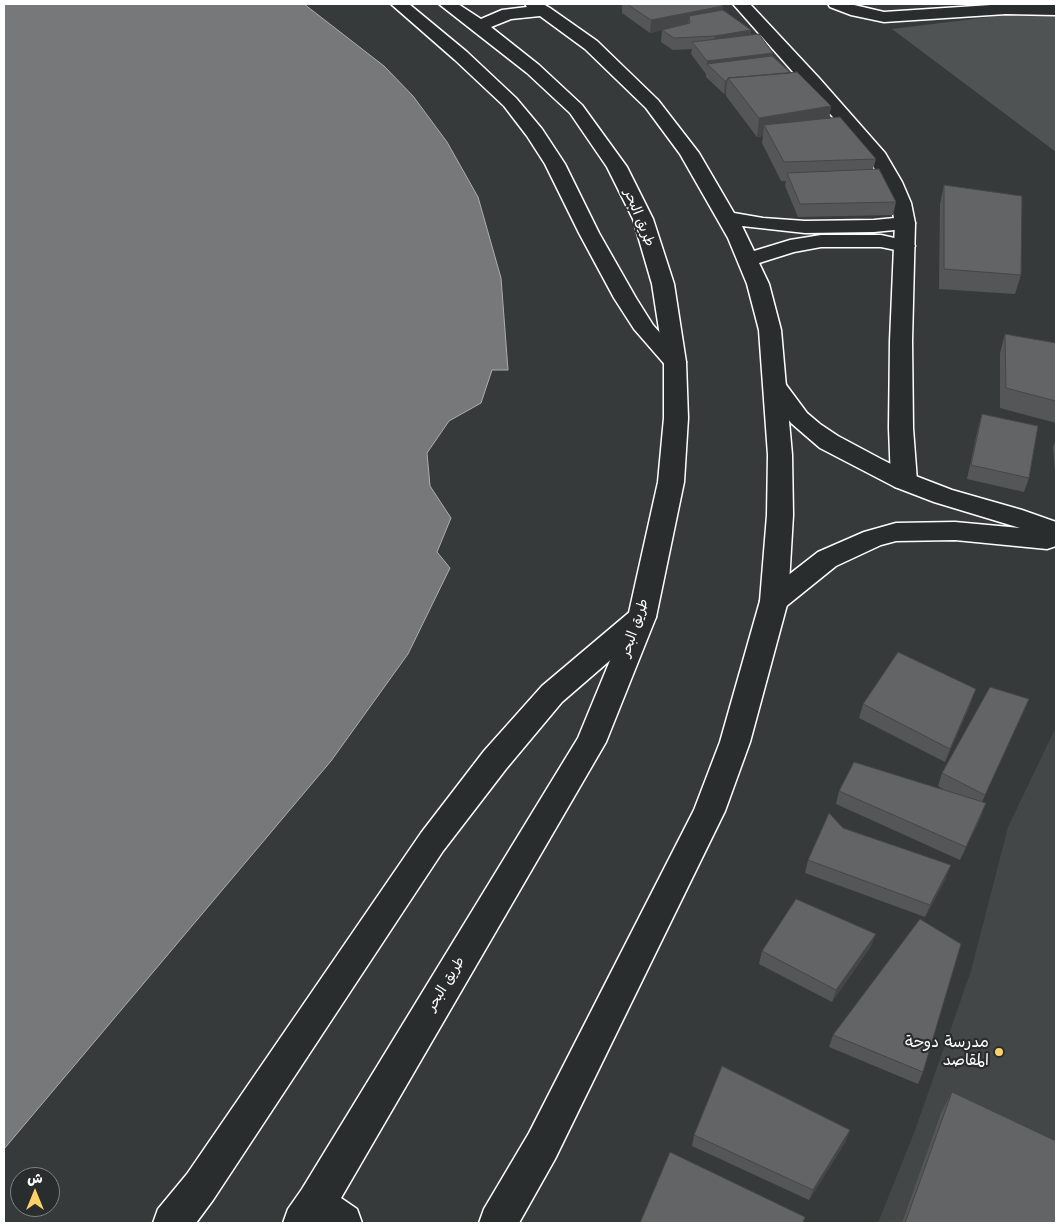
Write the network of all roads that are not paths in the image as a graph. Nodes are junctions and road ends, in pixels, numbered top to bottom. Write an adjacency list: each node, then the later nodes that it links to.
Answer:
1 (398, 4): 12 (main road)
2 (447, 4): 3 (main road); 8 (main road, طريق البحر)
3 (454, 4)
4 (741, 4): 10 (main road)
5 (836, 4): 7 (main road)
6 (539, 7): 8 (main road); 9 (main road)
7 (1056, 10)
8 (479, 26): 12 (main road, طريق البحر)
9 (728, 218): 10 (main road); 11 (main road)
10 (905, 235): 11 (main road); 14 (main road)
11 (748, 260): 13 (main road)
12 (675, 362): 20 (main road, طريق البحر)
13 (776, 387): 14 (main road); 19 (main road)
14 (904, 481): 15 (main road)
15 (944, 496): 16 (main road); 17 (main road)
16 (946, 531): 18 (main road); 19 (main road)
17 (1056, 532)
18 (1056, 541)
19 (774, 601): 23 (main road)
20 (642, 617): 21 (main road, طريق البحر); 22 (main road)
21 (320, 1216)
22 (172, 1223)
23 (498, 1223)

